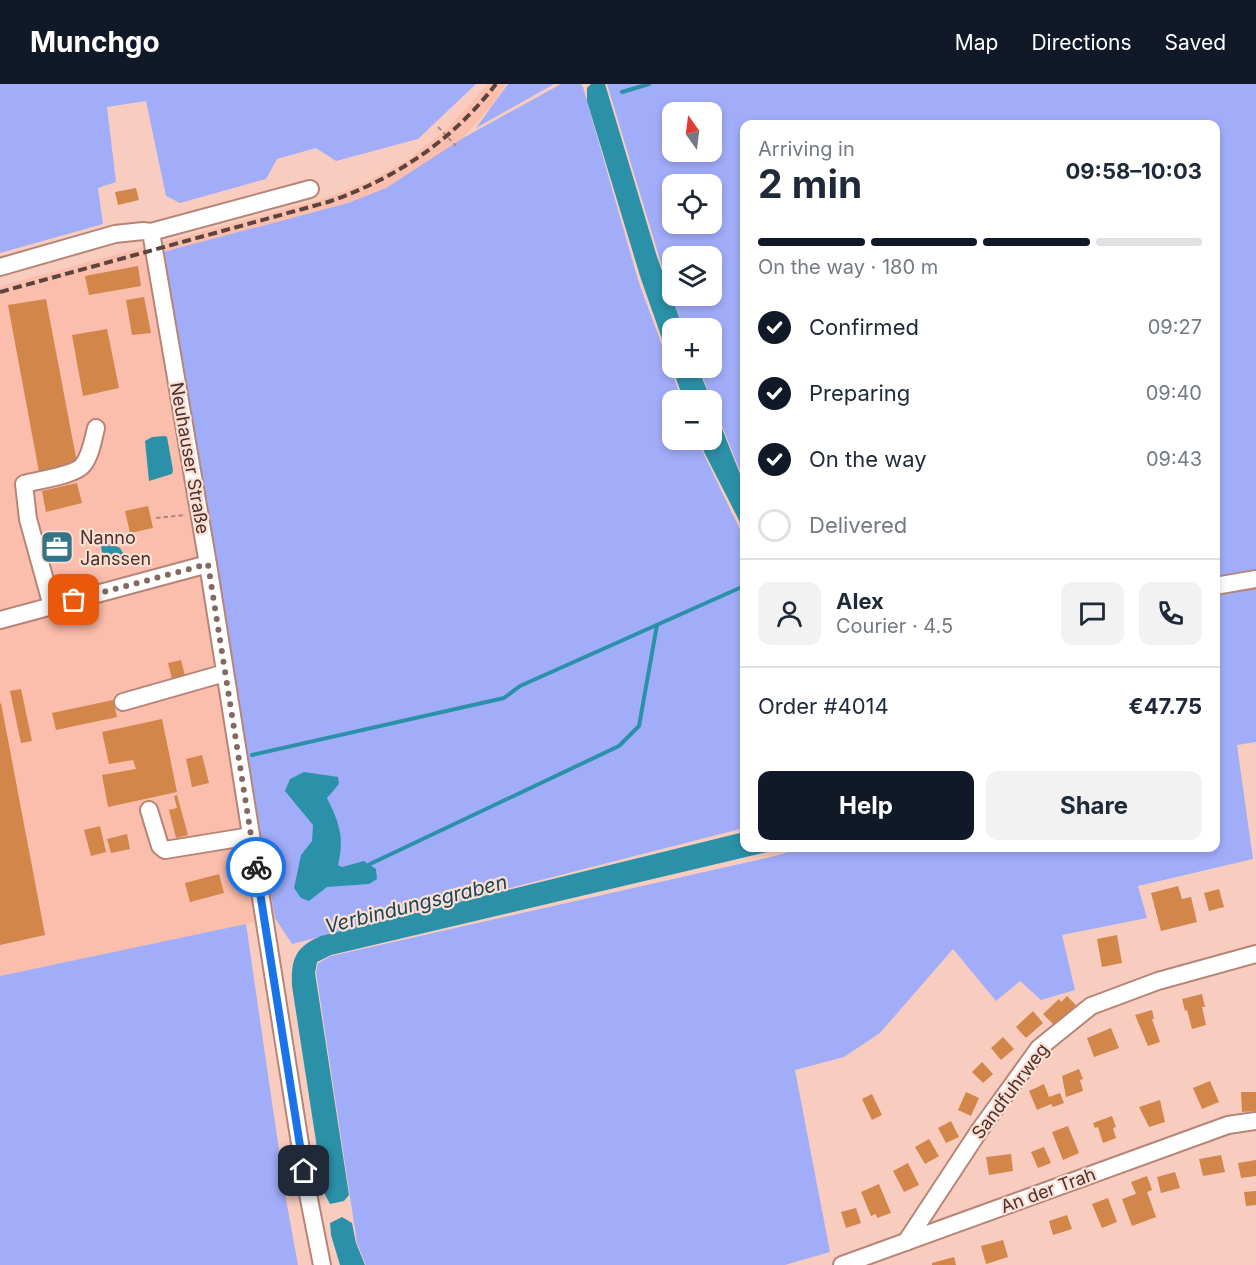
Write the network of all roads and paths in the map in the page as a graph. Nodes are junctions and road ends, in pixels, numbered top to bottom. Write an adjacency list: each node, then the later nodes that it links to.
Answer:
1 (438, 127): 2 (path)
2 (456, 146)
3 (310, 189): 4 (street)
4 (151, 232): 5 (street); 7 (street, Neuhauser Straße)
5 (0, 267)
6 (96, 428): 12 (street)
7 (200, 514): 8 (path); 9 (street, Neuhauser Straße)
8 (156, 518)
9 (208, 564): 12 (street); 14 (street, Neuhauser Straße)
10 (1256, 579): 11 (street)
11 (1220, 585)
12 (52, 606): 13 (street)
13 (0, 620)
14 (225, 673): 15 (street); 17 (street, Neuhauser Straße)
15 (123, 702)
16 (149, 810): 17 (street)
17 (251, 836): 21 (street, Neuhauser Straße)
18 (1256, 954): 20 (street, Sandfuhrweg)
19 (1256, 1121): 20 (street, An der Trah)
20 (906, 1242): 22 (street, An der Trah)
21 (322, 1265)
22 (842, 1265)

